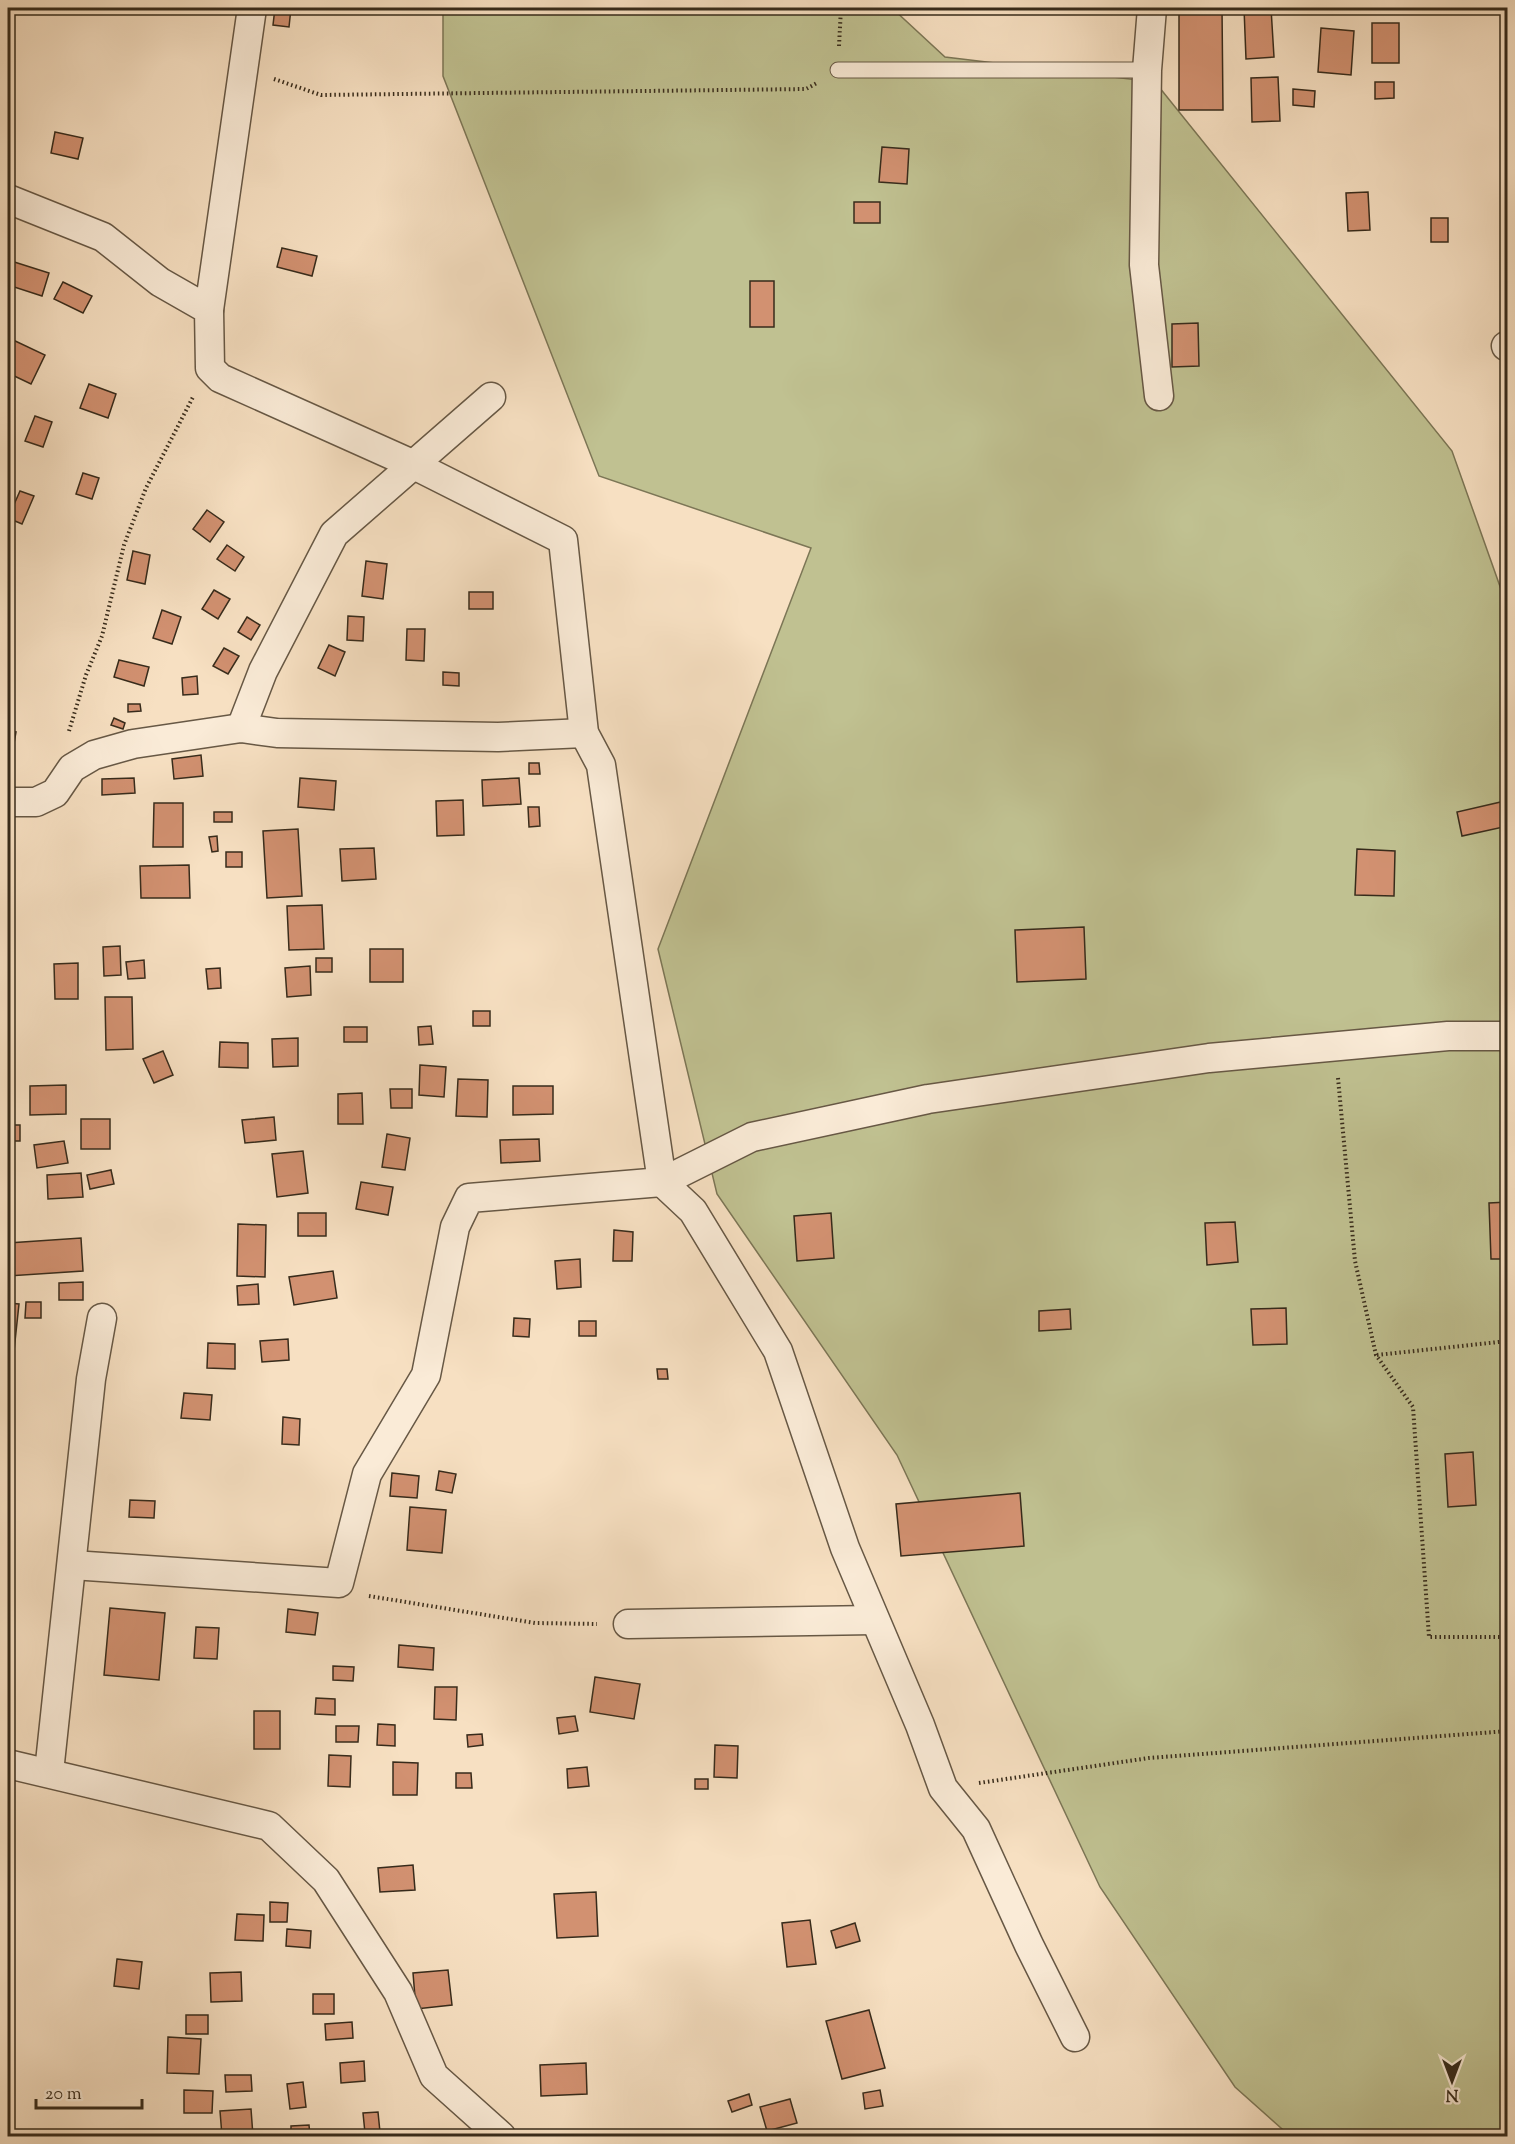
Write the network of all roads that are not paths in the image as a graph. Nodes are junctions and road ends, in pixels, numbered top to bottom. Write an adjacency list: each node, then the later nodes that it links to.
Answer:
1 (252, 8): 6 (street)
2 (1152, 8): 4 (street)
3 (838, 70): 4 (lane)
4 (1147, 70): 7 (street)
5 (8, 199): 6 (street)
6 (209, 310): 9 (street)
7 (1159, 396)
8 (491, 397): 9 (street)
9 (412, 464): 10 (street); 11 (street)
10 (241, 728): 11 (street); 12 (street)
11 (584, 733): 14 (street)
12 (8, 802)
13 (1508, 1036): 14 (street)
14 (662, 1182): 16 (street); 17 (street)
15 (102, 1318): 16 (street)
16 (72, 1565): 20 (street)
17 (874, 1620): 18 (street); 21 (street)
18 (628, 1624)
19 (8, 1764): 20 (street)
20 (50, 1772): 22 (street)
21 (1075, 2037)
22 (501, 2136)

